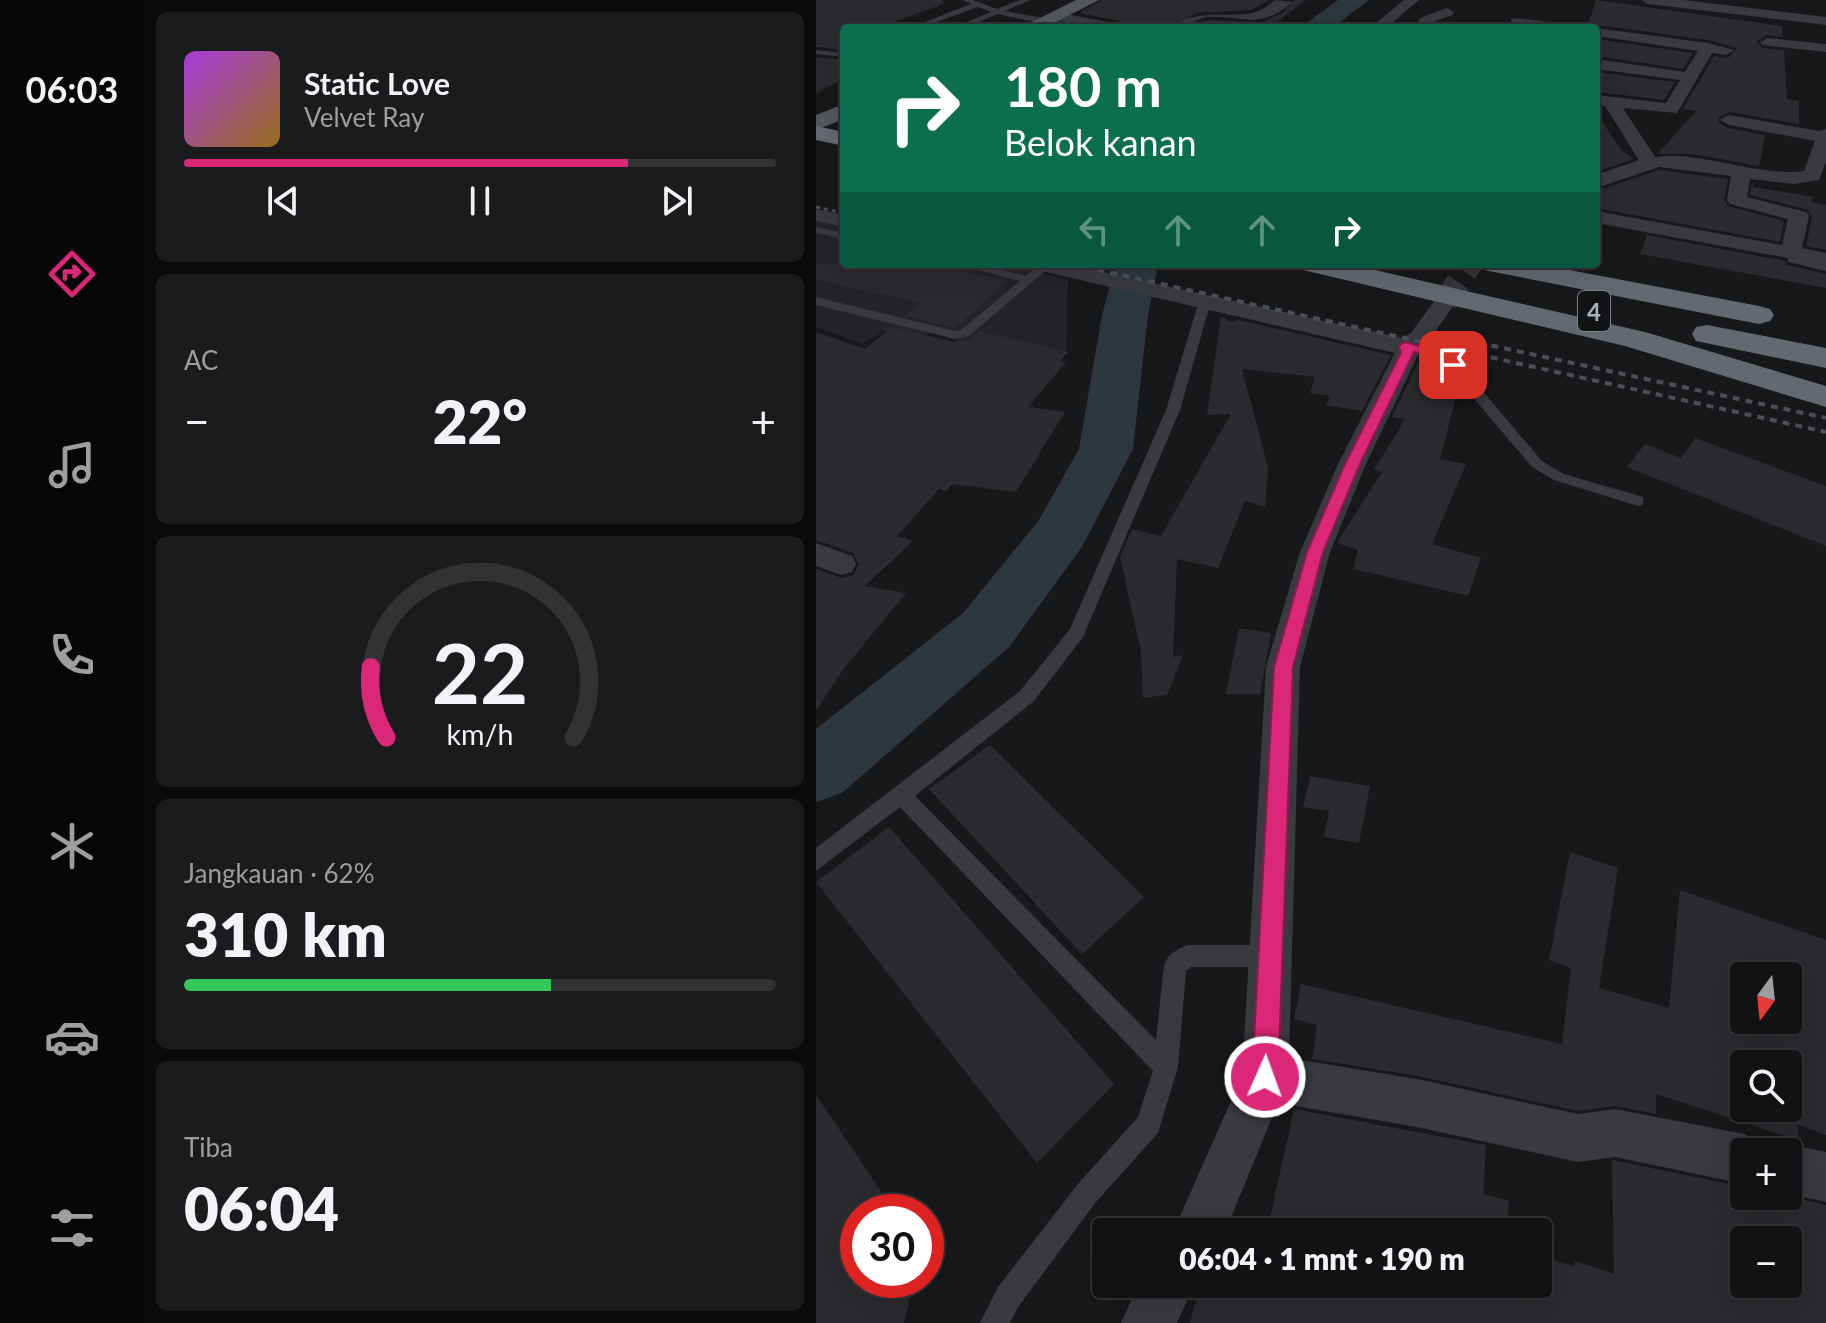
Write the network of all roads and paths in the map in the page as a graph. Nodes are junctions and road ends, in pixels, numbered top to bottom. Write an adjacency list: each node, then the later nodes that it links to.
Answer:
1 (967, 0): 7 (lane)
2 (1026, 0): 10 (lane)
3 (1090, 0): 13 (main road)
4 (1282, 0): 11 (street)
5 (1412, 0): 20 (street)
6 (1648, 0): 14 (street)
7 (978, 4): 10 (lane); 15 (lane)
8 (1190, 7): 11 (street)
9 (1528, 11): 22 (street)
10 (998, 12): 13 (lane); 16 (lane)
11 (1207, 12): 19 (street)
12 (1447, 12): 21 (street)
13 (1044, 21): 17 (lane); 18 (street)
14 (1826, 21)
15 (924, 24)
16 (967, 24)
17 (1065, 24)
18 (1076, 24)
19 (1183, 24)
20 (1382, 24)
21 (1424, 24)
22 (1514, 24)
23 (1600, 33): 25 (street)
24 (1767, 42): 26 (street)
25 (1708, 47): 27 (street); 31 (street)
26 (1826, 48)
27 (1731, 50)
28 (816, 52): 29 (lane)
29 (840, 54)
30 (1600, 65): 31 (street)
31 (1690, 77): 32 (street)
32 (1603, 101): 39 (street)
33 (840, 113): 35 (main road)
34 (1729, 120): 37 (street)
35 (816, 123)
36 (816, 133): 38 (highway)
37 (1825, 136): 41 (street)
38 (834, 152)
39 (1650, 163): 40 (street); 42 (street)
40 (1741, 173): 41 (street); 48 (street)
41 (1819, 178)
42 (1600, 181)
43 (816, 215): 45 (street)
44 (1600, 218): 48 (street)
45 (840, 220)
46 (816, 230): 47 (lane)
47 (840, 235)
48 (1791, 252): 49 (street); 54 (lane)
49 (1826, 259)
50 (1012, 268): 55 (lane)
51 (1330, 268): 62 (highway)
52 (1382, 268): 61 (highway, 4)
53 (1515, 268): 59 (highway, 4)
54 (1826, 268)
55 (1037, 270): 56 (lane); 57 (street)
56 (816, 301)
57 (1205, 301): 60 (street); 64 (lane)
58 (1445, 302): 60 (street)
59 (1781, 319)
60 (1405, 346): 63 (lane); 66 (street)
61 (1826, 358)
62 (1826, 397)
63 (1638, 501)
64 (900, 794): 65 (lane); 67 (lane)
65 (816, 861)
66 (1269, 956): 67 (lane); 68 (street)
67 (1166, 1067): 74 (lane)
68 (1265, 1077): 69 (street); 72 (street)
69 (1730, 1156)
70 (1802, 1172): 71 (street)
71 (1826, 1177)
72 (1205, 1218)
73 (1161, 1298): 75 (street)
74 (994, 1323)
75 (1148, 1323)

